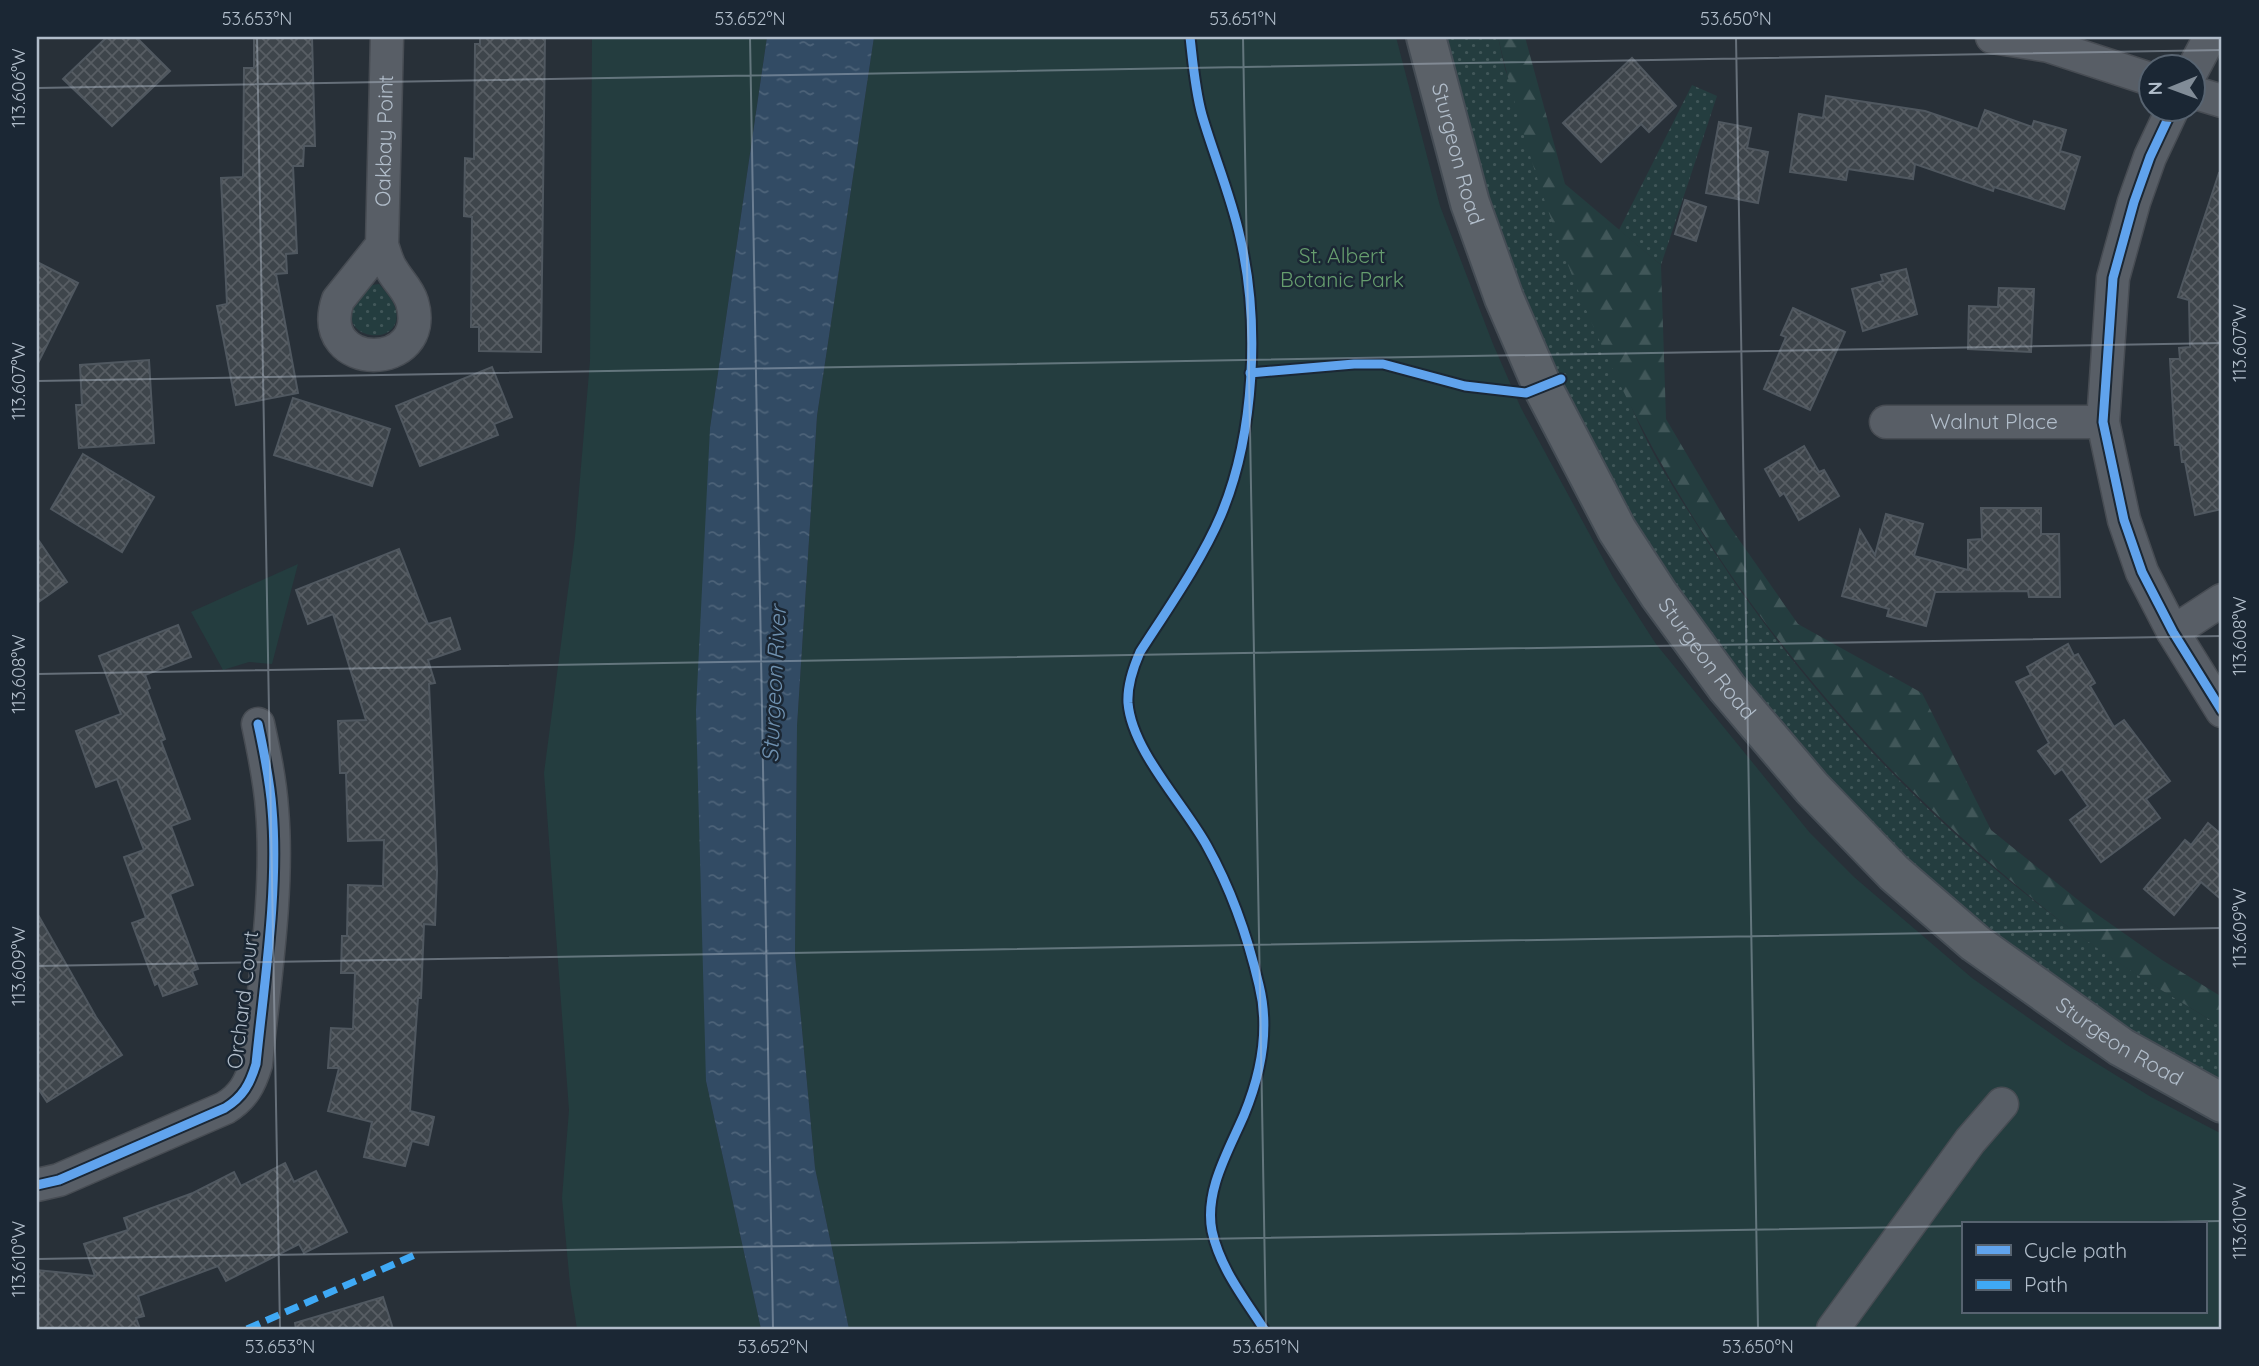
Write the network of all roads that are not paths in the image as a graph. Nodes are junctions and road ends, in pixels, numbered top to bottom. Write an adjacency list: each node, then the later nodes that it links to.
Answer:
1 (387, 37): 6 (street, Oakbay Point)
2 (1426, 37): 13 (main road, Sturgeon Road)
3 (1992, 37): 4 (street)
4 (2136, 74)
5 (2167, 122): 8 (street)
6 (382, 245)
7 (1885, 422): 8 (street, Walnut Place)
8 (2103, 422): 10 (street)
9 (2222, 600): 10 (street)
10 (2173, 632): 11 (street)
11 (2220, 703)
12 (258, 724): 15 (street, Orchard Court)
13 (2222, 1103)
14 (2002, 1104): 16 (street)
15 (37, 1185)
16 (1833, 1329)

